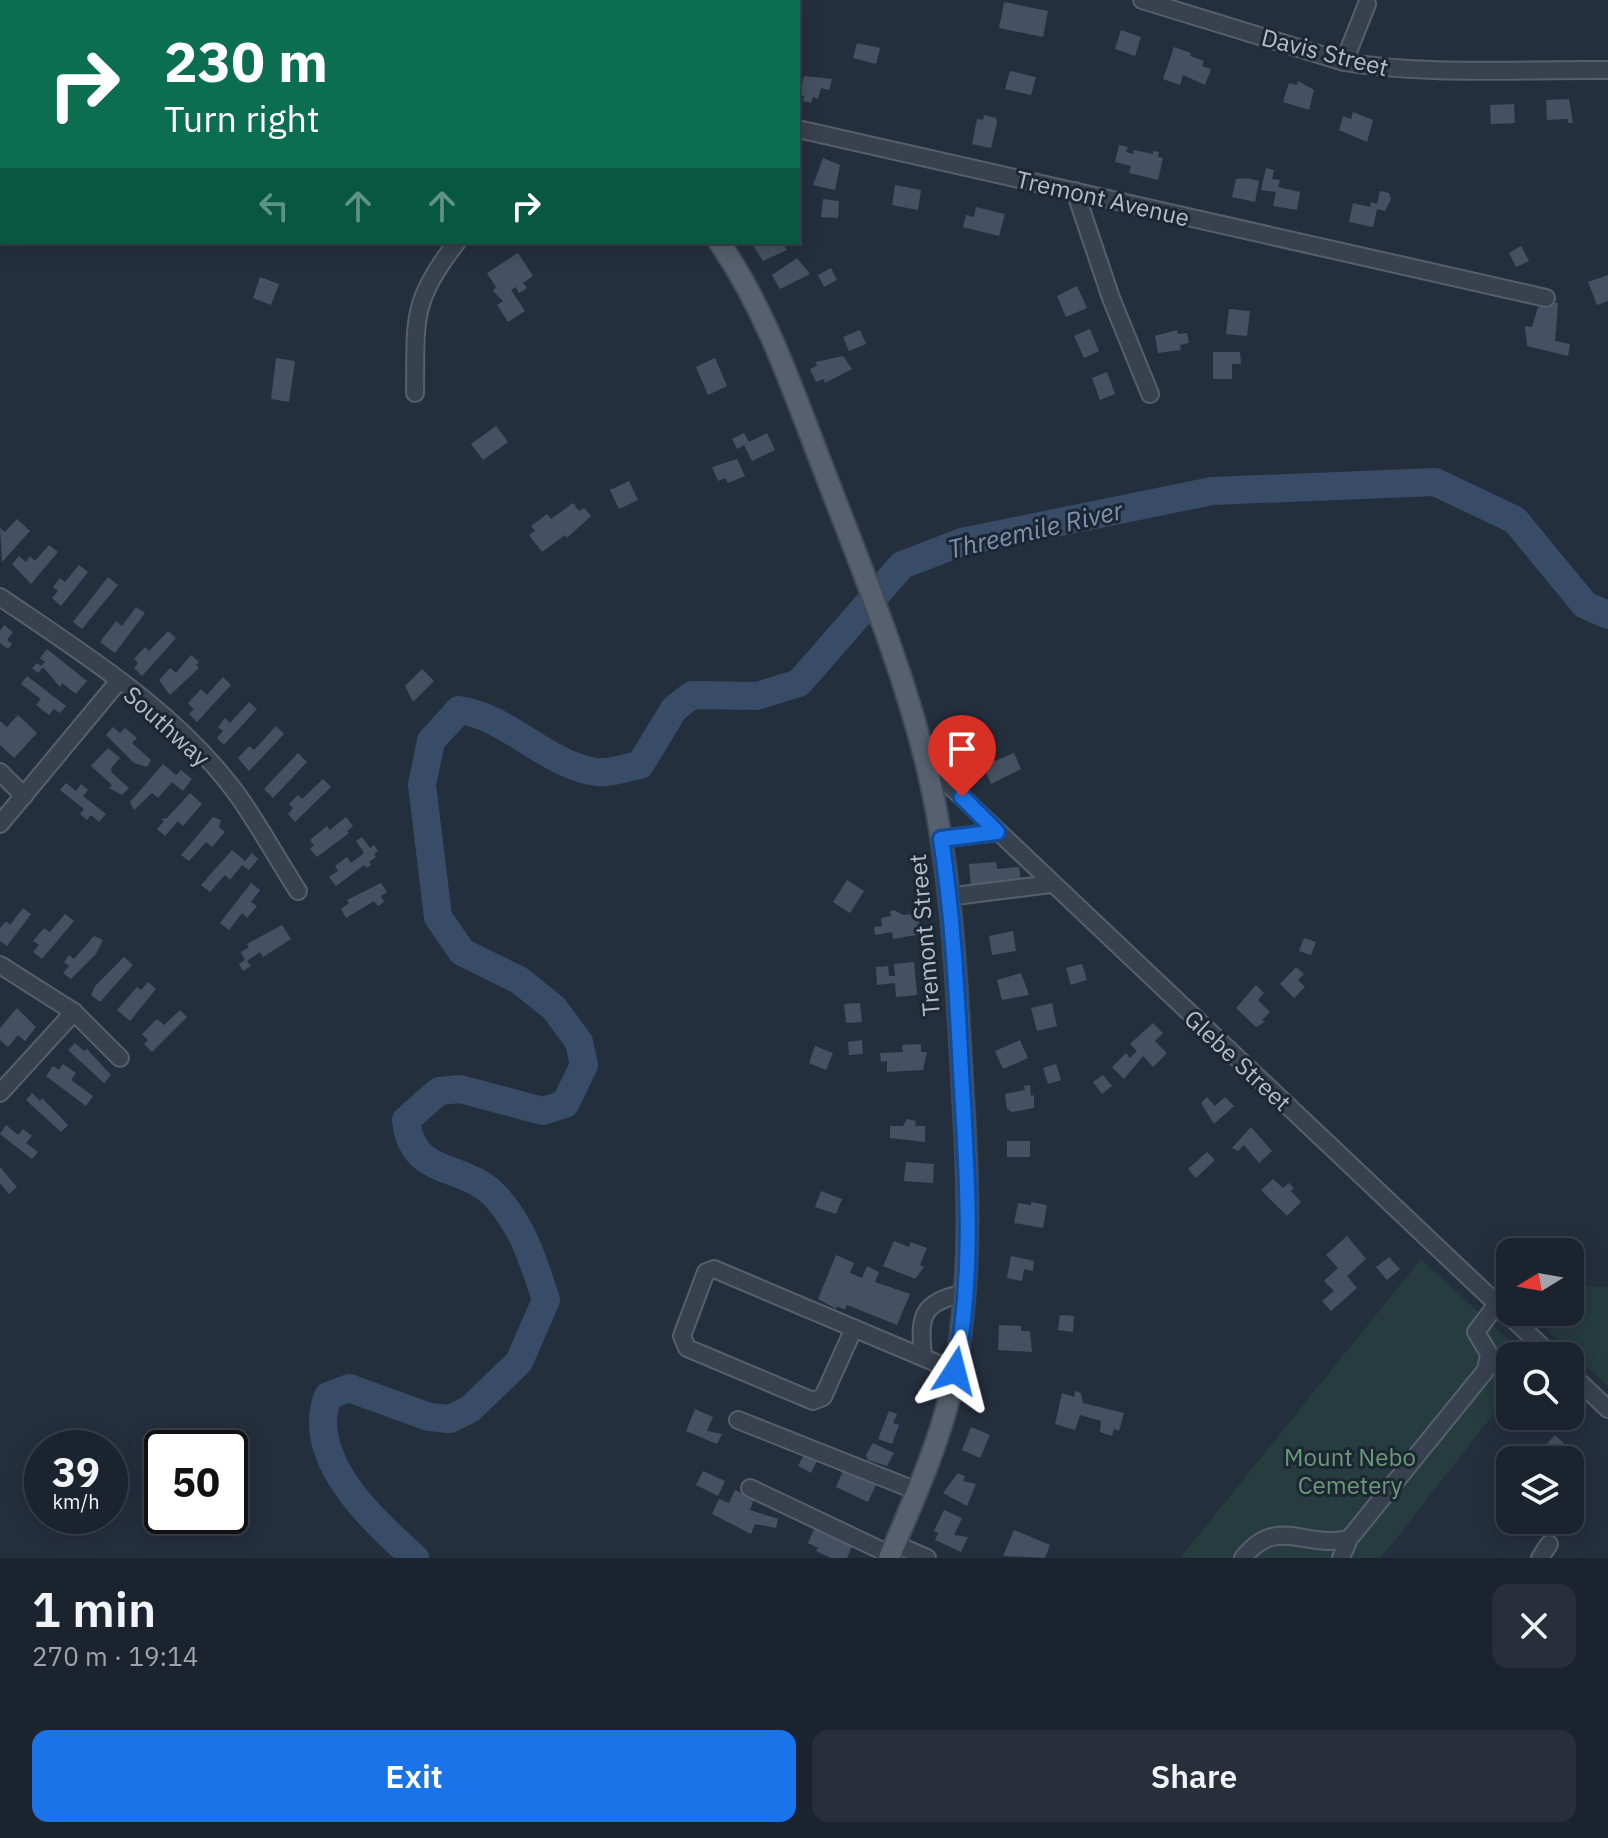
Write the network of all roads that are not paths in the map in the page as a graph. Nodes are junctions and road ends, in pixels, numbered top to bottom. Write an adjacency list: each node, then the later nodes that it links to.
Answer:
1 (1142, 0): 3 (street, Davis Street)
2 (1367, 4): 3 (street)
3 (1344, 62): 4 (street, Davis Street)
4 (1608, 70)
5 (800, 129): 6 (street, Tremont Avenue)
6 (1075, 191): 9 (street, Tremont Avenue); 11 (street)
7 (455, 244): 10 (street)
8 (720, 244): 14 (main road, Tremont Street)
9 (1546, 298)
10 (415, 393)
11 (1150, 394)
12 (0, 597): 13 (street, Southway)
13 (118, 682): 16 (street); 21 (street, Southway)
14 (926, 762): 18 (street, Glebe Street); 19 (main road, Tremont Street)
15 (0, 772): 16 (street)
16 (24, 796): 17 (street)
17 (0, 824)
18 (997, 832): 19 (street); 20 (street, Glebe Street)
19 (941, 839): 22 (main road, Tremont Street)
20 (1051, 884): 22 (street); 28 (street, Glebe Street)
21 (298, 891)
22 (947, 897): 27 (main road, Tremont Street)
23 (0, 965): 24 (street)
24 (74, 1012): 25 (street); 26 (street)
25 (120, 1058)
26 (0, 1093)
27 (964, 1293): 33 (street); 34 (main road, Tremont Street)
28 (1496, 1303)
29 (1496, 1305): 40 (street)
30 (1520, 1326): 32 (street, Glebe Street)
31 (854, 1328): 31 (street); 33 (street)
32 (1537, 1342)
33 (923, 1357): 34 (street)
34 (955, 1371): 39 (main road, Tremont Street)
35 (1584, 1386): 36 (street)
36 (1608, 1409)
37 (738, 1420): 39 (street)
38 (750, 1488): 41 (street)
39 (917, 1491): 41 (main road, Tremont Street)
40 (1349, 1539): 43 (street); 44 (street)
41 (892, 1552): 42 (street)
42 (927, 1558)
43 (1243, 1558)
44 (1341, 1558)

